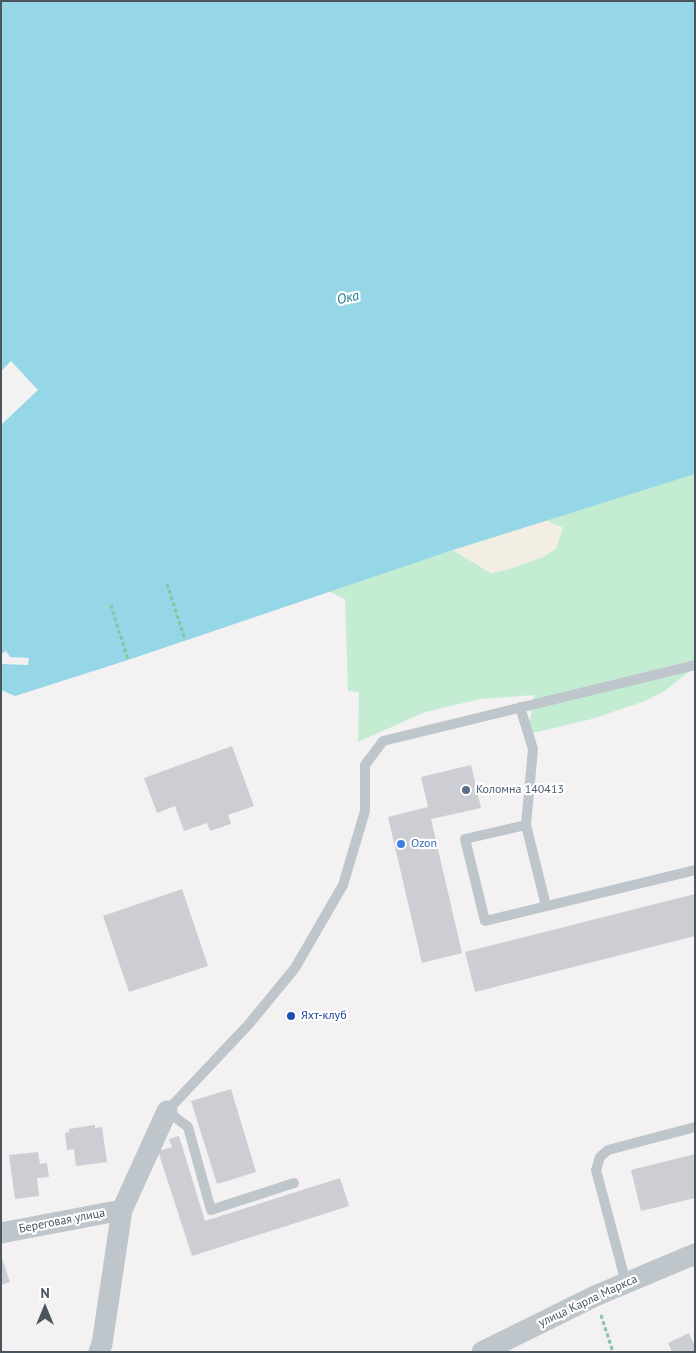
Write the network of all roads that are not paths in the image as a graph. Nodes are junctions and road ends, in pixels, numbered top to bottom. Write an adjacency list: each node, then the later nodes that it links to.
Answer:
1 (695, 665): 2 (lane)
2 (520, 707): 3 (lane); 6 (lane)
3 (526, 825): 5 (lane); 5 (lane)
4 (695, 870): 5 (lane)
5 (546, 906)
6 (167, 1112): 8 (lane); 9 (street)
7 (695, 1127): 12 (lane)
8 (294, 1183)
9 (122, 1210): 10 (street, Береговая улица); 13 (street)
10 (1, 1233)
11 (695, 1254): 12 (street, улица Карла Маркса)
12 (626, 1283): 14 (street, улица Карла Маркса)
13 (99, 1352)
14 (482, 1352)

